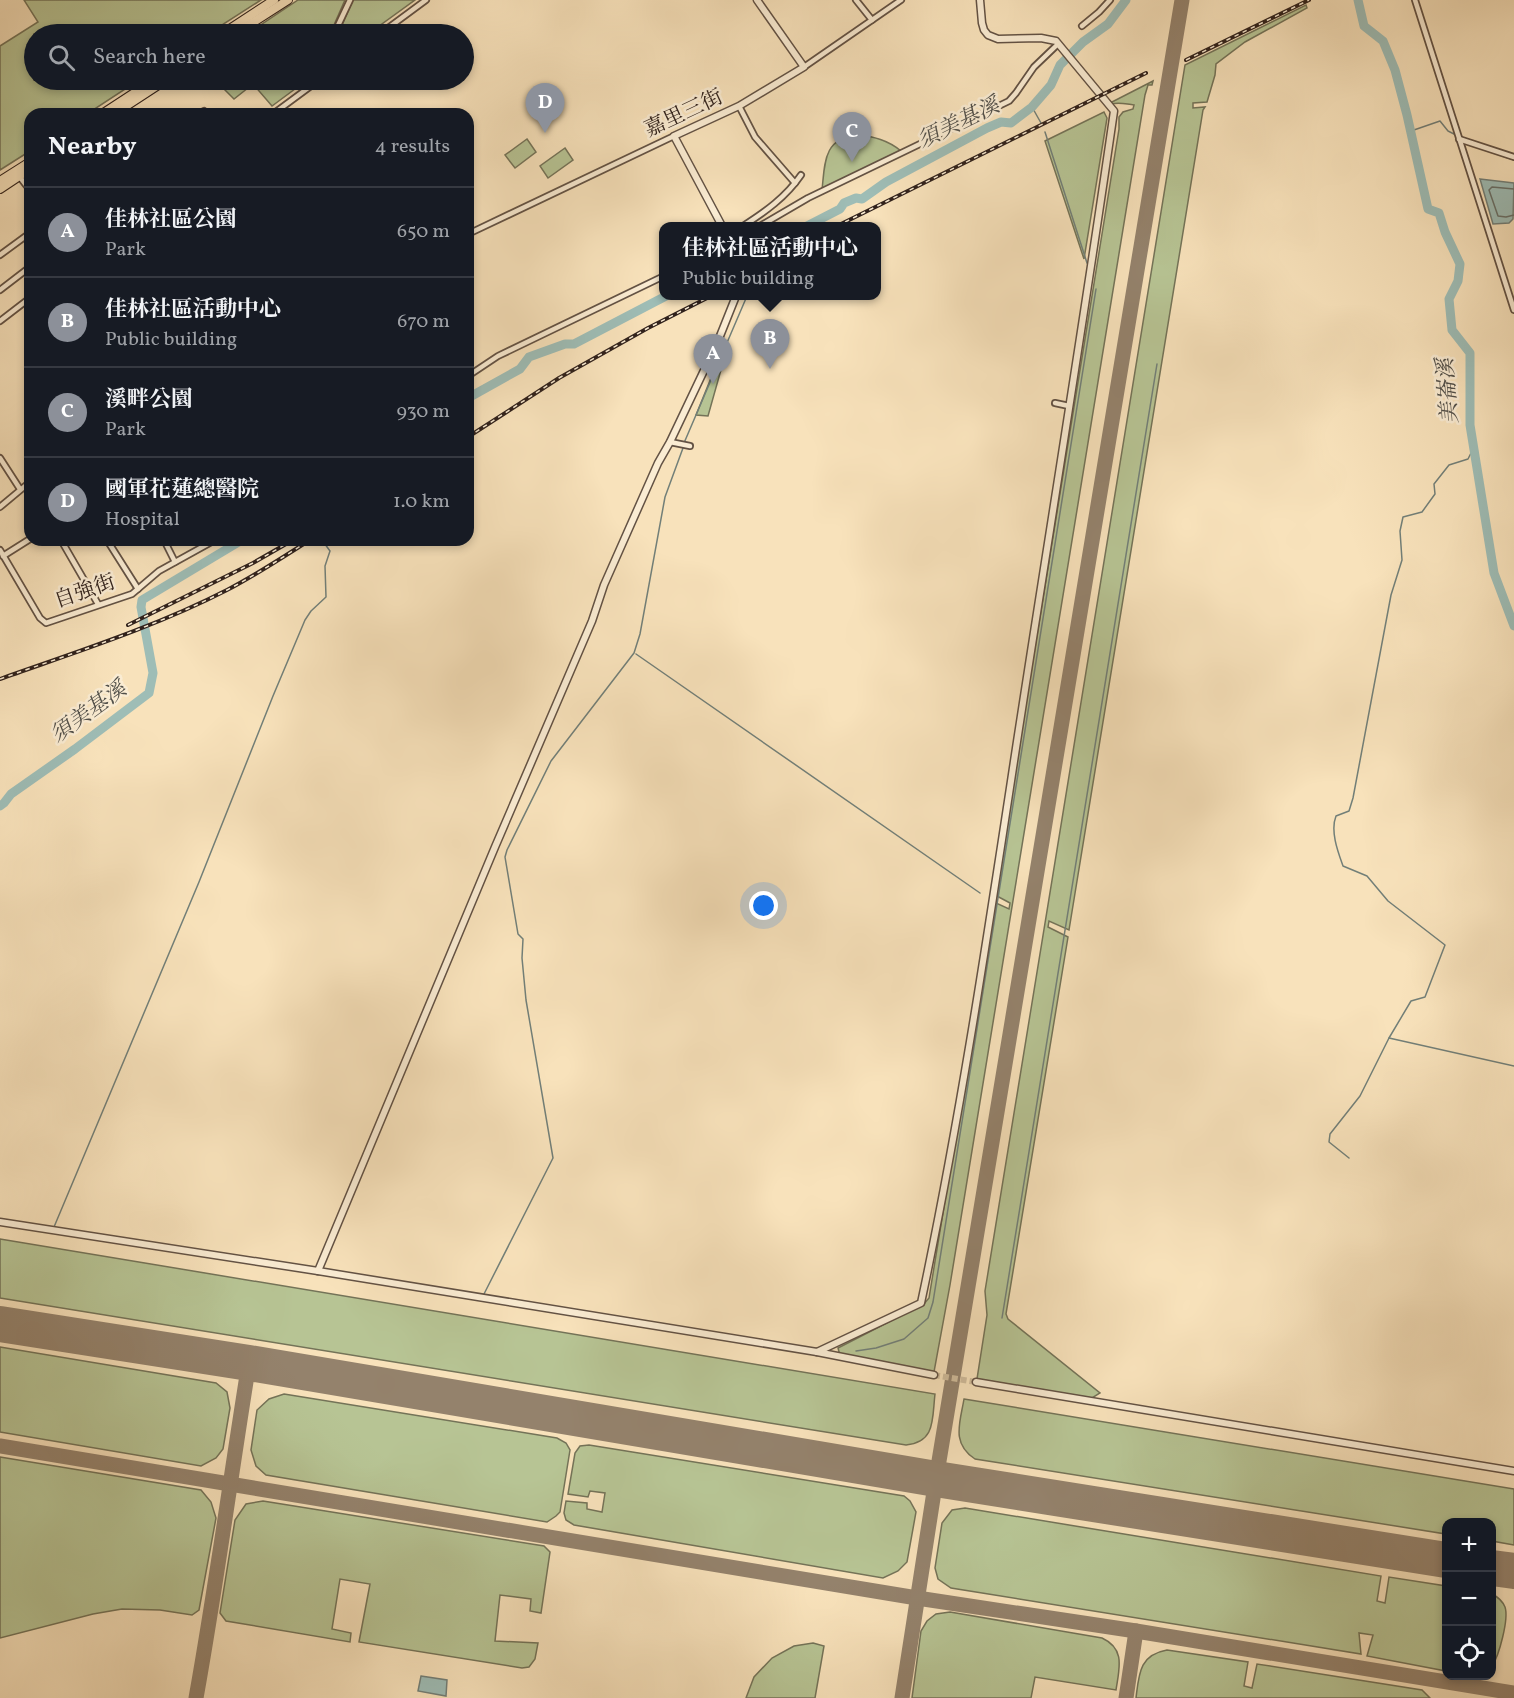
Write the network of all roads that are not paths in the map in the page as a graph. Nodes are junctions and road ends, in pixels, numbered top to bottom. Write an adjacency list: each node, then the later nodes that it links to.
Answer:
1 (274, 0): 14 (main road)
2 (288, 0): 15 (main road)
3 (350, 0): 16 (street)
4 (426, 0): 17 (street)
5 (757, 0): 20 (street)
6 (856, 0): 13 (street)
7 (901, 0): 13 (street, 嘉里三街)
8 (980, 0): 19 (street)
9 (1104, 0): 12 (street)
10 (1110, 0): 12 (street)
11 (1415, 0): 29 (street)
12 (1099, 12): 18 (street)
13 (872, 20): 20 (street, 嘉里三街)
14 (237, 24)
15 (251, 24)
16 (339, 24)
17 (394, 24)
18 (1082, 26)
19 (1060, 47): 41 (street); 54 (street)
20 (804, 67): 24 (street, 嘉里三街)
21 (139, 90): 25 (main road)
22 (151, 90): 26 (main road)
23 (303, 90): 27 (street)
24 (739, 106): 28 (street, 嘉里三街); 37 (street)
25 (111, 108)
26 (123, 108)
27 (280, 108)
28 (674, 136): 39 (street); 42 (street, 嘉里三街)
29 (1459, 139): 30 (street); 50 (street)
30 (1514, 157)
31 (24, 168): 33 (main road)
32 (24, 172): 33 (main road)
33 (18, 174): 35 (main road); 36 (street); 38 (main road)
34 (801, 175): 37 (street)
35 (0, 181)
36 (24, 182)
37 (795, 183): 40 (street)
38 (0, 189)
39 (720, 222)
40 (749, 222)
41 (767, 222)
42 (474, 231)
43 (24, 237): 44 (street)
44 (0, 255)
45 (24, 272): 47 (street)
46 (659, 278): 52 (street)
47 (0, 290)
48 (734, 300): 55 (street)
49 (24, 303): 51 (street)
50 (1514, 310)
51 (0, 321)
52 (474, 372)
53 (1055, 403): 54 (street)
54 (1069, 406): 73 (street)
55 (670, 442): 56 (street); 72 (street)
56 (690, 446)
57 (0, 458): 59 (street)
58 (24, 486): 59 (street)
59 (20, 489): 60 (street)
60 (0, 507)
61 (24, 543): 67 (street)
62 (64, 546): 70 (street)
63 (111, 546): 69 (street)
64 (167, 546): 68 (street)
65 (204, 546): 68 (street, 自強街)
66 (0, 550): 67 (street, 自強街)
67 (3, 556): 70 (street, 自強街)
68 (175, 562): 69 (street, 自強街)
69 (138, 589): 70 (street, 自強街)
70 (98, 604)
71 (0, 1222): 72 (street)
72 (318, 1271): 73 (street)
73 (817, 1352): 74 (street)
74 (934, 1375)
75 (976, 1382): 76 (street)
76 (1514, 1471)

